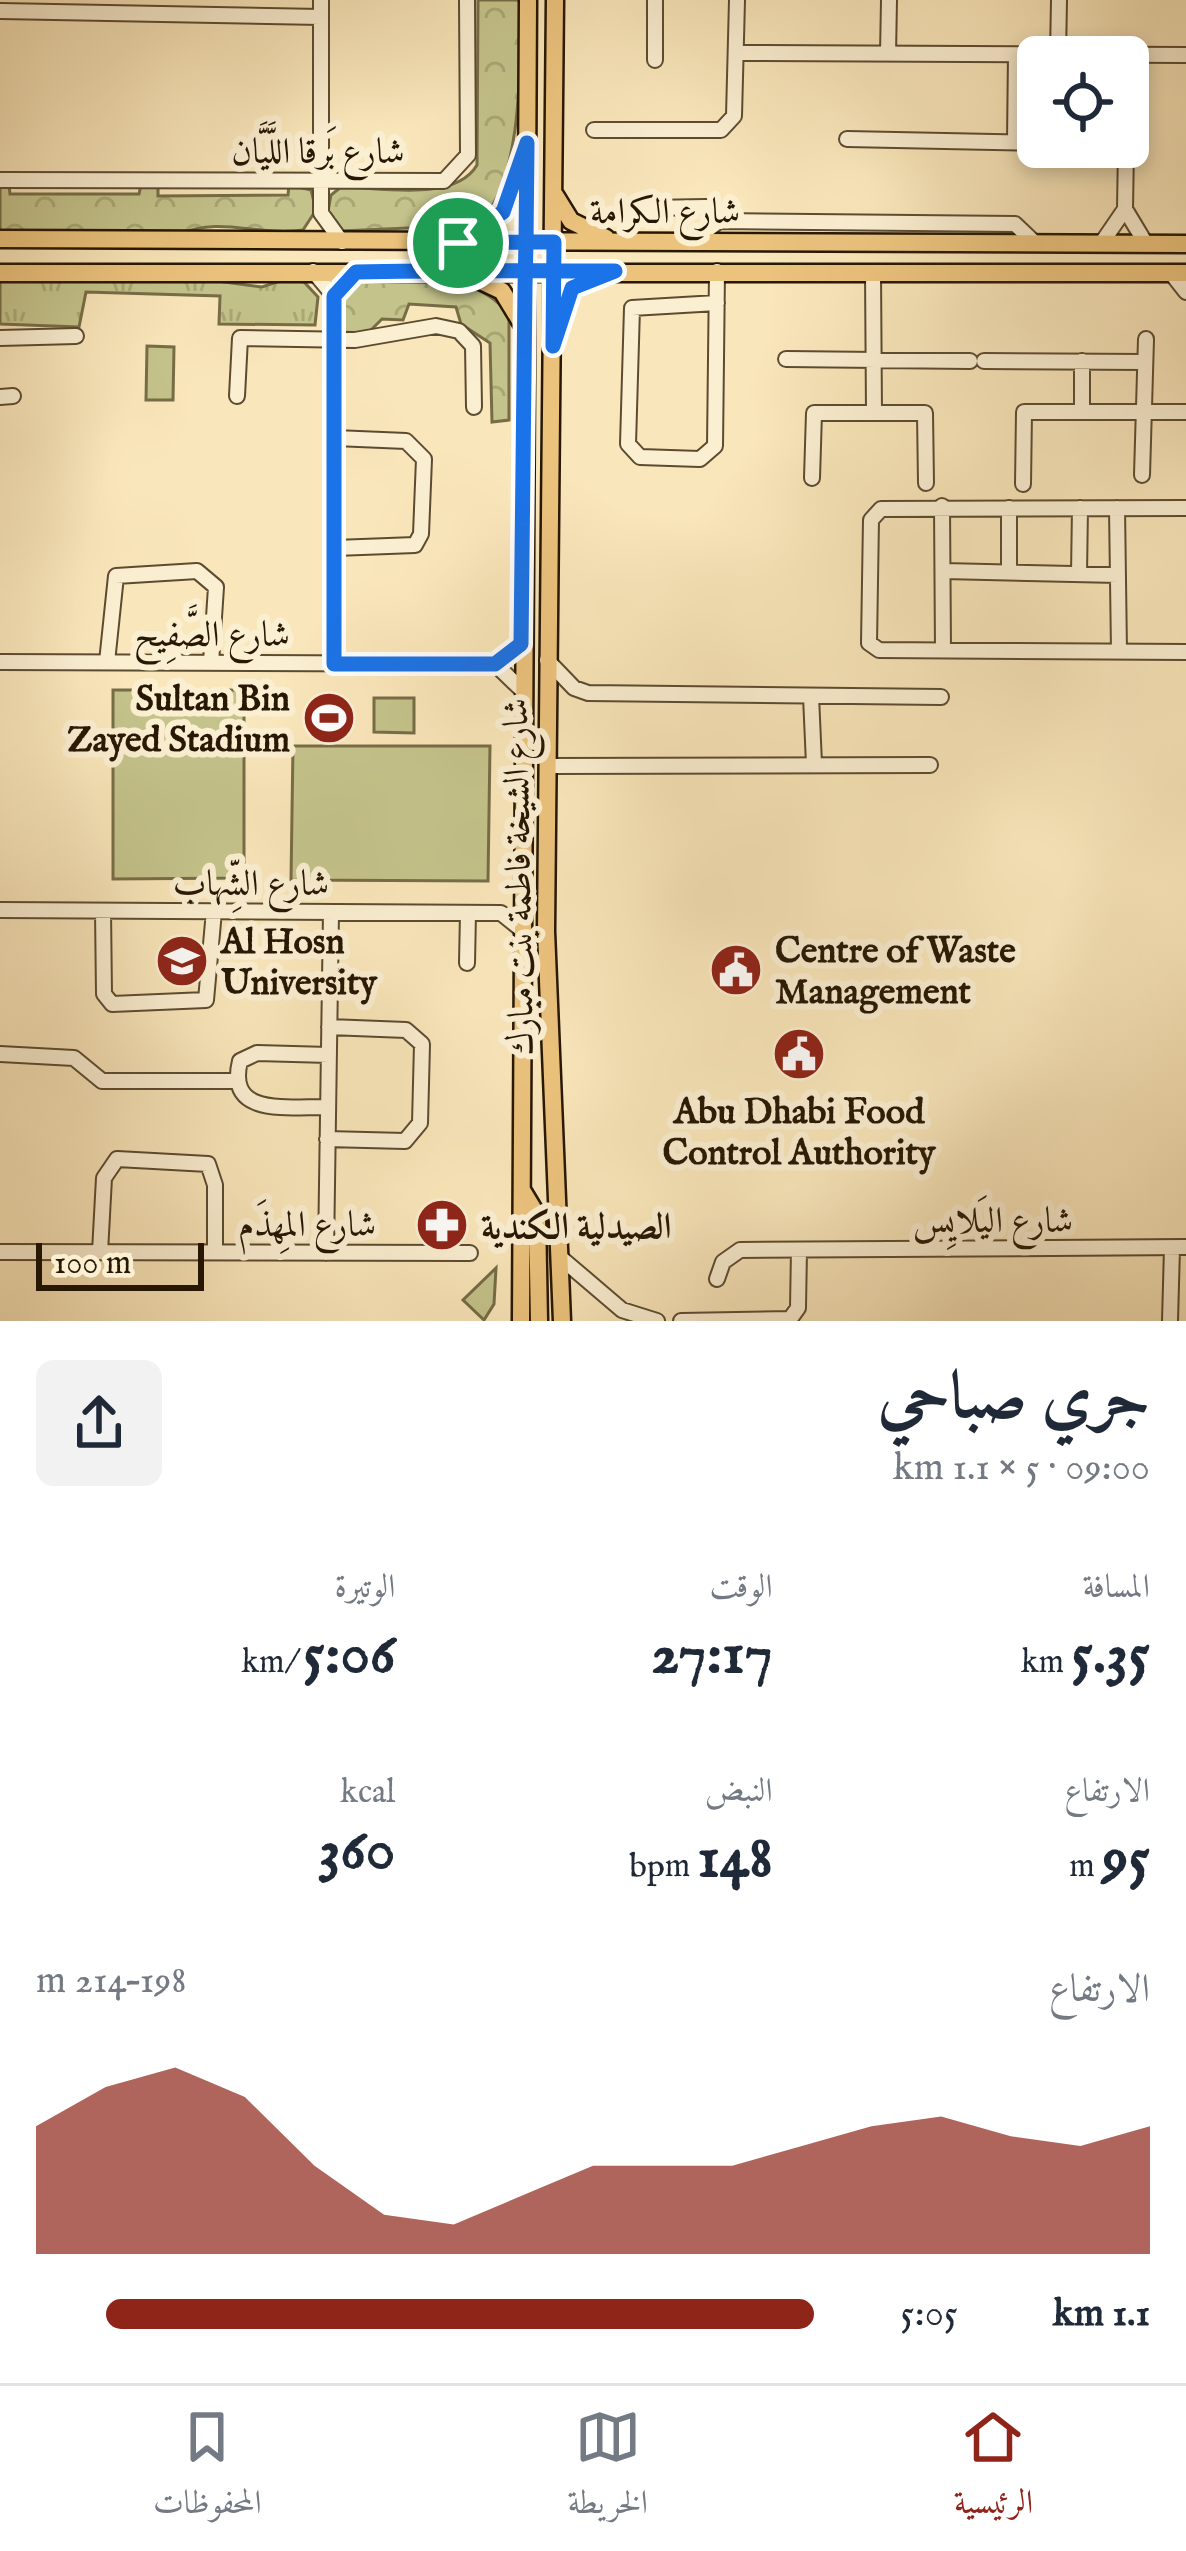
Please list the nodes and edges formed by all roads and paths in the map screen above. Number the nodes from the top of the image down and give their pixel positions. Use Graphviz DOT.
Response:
graph roads {
  1 [pos="321,0"];
  2 [pos="467,0"];
  3 [pos="528,0"];
  4 [pos="555,0"];
  5 [pos="655,0"];
  6 [pos="737,0"];
  7 [pos="889,0"];
  8 [pos="1059,0"];
  9 [pos="0,11"];
  10 [pos="321,17"];
  11 [pos="1058,36"];
  12 [pos="736,53"];
  13 [pos="888,54"];
  14 [pos="1016,55"];
  15 [pos="1149,56"];
  16 [pos="1186,56"];
  17 [pos="655,60"];
  18 [pos="594,130"];
  19 [pos="847,139"];
  20 [pos="1015,142"];
  21 [pos="527,143"];
  22 [pos="1126,168"];
  23 [pos="0,179"];
  24 [pos="321,180"];
  25 [pos="554,191"];
  26 [pos="650,208"];
  27 [pos="1125,209"];
  28 [pos="321,213"];
  29 [pos="718,221"];
  30 [pos="0,239"];
  31 [pos="298,242"];
  32 [pos="342,242"];
  33 [pos="526,242"];
  34 [pos="554,242"];
  35 [pos="458,243"];
  36 [pos="690,243"];
  37 [pos="629,244"];
  38 [pos="1036,244"];
  39 [pos="1101,244"];
  40 [pos="1146,244"];
  41 [pos="1186,244"];
  42 [pos="456,270"];
  43 [pos="313,271"];
  44 [pos="526,271"];
  45 [pos="552,271"];
  46 [pos="615,271"];
  47 [pos="356,272"];
  48 [pos="717,272"];
  49 [pos="873,272"];
  50 [pos="0,273"];
  51 [pos="1179,273"];
  52 [pos="1186,292"];
  53 [pos="334,296"];
  54 [pos="717,303"];
  55 [pos="525,329"];
  56 [pos="76,336"];
  57 [pos="0,338"];
  58 [pos="1146,339"];
  59 [pos="334,340"];
  60 [pos="553,346"];
  61 [pos="786,359"];
  62 [pos="874,359"];
  63 [pos="1082,361"];
  64 [pos="1145,362"];
  65 [pos="237,396"];
  66 [pos="473,407"];
  67 [pos="1144,411"];
  68 [pos="1082,412"];
  69 [pos="1186,412"];
  70 [pos="874,413"];
  71 [pos="334,438"];
  72 [pos="1142,475"];
  73 [pos="812,478"];
  74 [pos="926,483"];
  75 [pos="1023,484"];
  76 [pos="942,506"];
  77 [pos="1009,508"];
  78 [pos="1080,508"];
  79 [pos="1117,508"];
  80 [pos="1186,508"];
  81 [pos="335,548"];
  82 [pos="944,571"];
  83 [pos="1009,572"];
  84 [pos="1079,574"];
  85 [pos="1118,575"];
  86 [pos="521,644"];
  87 [pos="943,650"];
  88 [pos="1119,651"];
  89 [pos="1186,652"];
  90 [pos="548,660"];
  91 [pos="0,662"];
  92 [pos="107,662"];
  93 [pos="212,663"];
  94 [pos="334,664"];
  95 [pos="495,664"];
  96 [pos="521,689"];
  97 [pos="811,695"];
  98 [pos="941,697"];
  99 [pos="814,764"];
  100 [pos="930,765"];
  101 [pos="547,766"];
  102 [pos="521,896"];
  103 [pos="0,910"];
  104 [pos="103,911"];
  105 [pos="214,911"];
  106 [pos="331,912"];
  107 [pos="468,913"];
  108 [pos="501,913"];
  109 [pos="521,929"];
  110 [pos="467,963"];
  111 [pos="329,1027"];
  112 [pos="0,1054"];
  113 [pos="328,1055"];
  114 [pos="236,1081"];
  115 [pos="328,1107"];
  116 [pos="327,1139"];
  117 [pos="522,1189"];
  118 [pos="1179,1248"];
  119 [pos="799,1250"];
  120 [pos="0,1252"];
  121 [pos="100,1252"];
  122 [pos="215,1252"];
  123 [pos="326,1253"];
  124 [pos="470,1253"];
  125 [pos="562,1258"];
  126 [pos="717,1279"];
  127 [pos="521,1292"];
  128 [pos="562,1312"];
  129 [pos="506,1321"];
  130 [pos="520,1321"];
  131 [pos="539,1321"];
  132 [pos="575,1321"];
  133 [pos="657,1321"];
  134 [pos="681,1321"];
  135 [pos="1171,1321"];
  1 -- 10 [label="street"];
  2 -- 24 [label="street, شارع بَرقا اللَّيَّان"];
  3 -- 21 [label="main road, شارع الشيخة فاطمة بنت مبارك"];
  4 -- 25 [label="main road, شارع الشيخة فاطمة بنت مبارك"];
  5 -- 17 [label="street"];
  6 -- 12 [label="street"];
  7 -- 13 [label="street"];
  8 -- 11 [label="street"];
  9 -- 10 [label="street"];
  10 -- 24 [label="street"];
  12 -- 13 [label="street"];
  12 -- 18 [label="street"];
  13 -- 14 [label="street"];
  14 -- 20 [label="street"];
  15 -- 16 [label="street"];
  19 -- 20 [label="street"];
  21 -- 33 [label="main road, شارع الشيخة فاطمة بنت مبارك"];
  21 -- 35 [label="main road"];
  22 -- 27 [label="street"];
  23 -- 24 [label="street, شارع بَرقا اللَّيَّان"];
  24 -- 28 [label="street"];
  25 -- 34 [label="main road, شارع الشيخة فاطمة بنت مبارك"];
  25 -- 37 [label="main road"];
  26 -- 29 [label="street"];
  27 -- 39 [label="street"];
  27 -- 40 [label="street"];
  28 -- 31 [label="street"];
  28 -- 32 [label="street"];
  29 -- 36 [label="street"];
  29 -- 38 [label="street"];
  30 -- 31 [label="main road, شارع الكرامة"];
  31 -- 32 [label="main road, شارع الكرامة"];
  32 -- 35 [label="main road, شارع الكرامة"];
  33 -- 34 [label="main road, شارع الكرامة"];
  33 -- 35 [label="main road, شارع الكرامة"];
  33 -- 44 [label="main road, شارع الشيخة فاطمة بنت مبارك"];
  34 -- 37 [label="main road, شارع الكرامة"];
  34 -- 45 [label="main road, شارع الشيخة فاطمة بنت مبارك"];
  36 -- 37 [label="main road, شارع الكرامة"];
  36 -- 38 [label="main road, شارع الكرامة"];
  38 -- 39 [label="main road, شارع الكرامة"];
  39 -- 40 [label="main road, شارع الكرامة"];
  40 -- 41 [label="main road, شارع الكرامة"];
  42 -- 44 [label="main road, شارع الكرامة"];
  42 -- 47 [label="main road, شارع الكرامة"];
  42 -- 55 [label="main road"];
  43 -- 47 [label="main road, شارع الكرامة"];
  43 -- 50 [label="main road, شارع الكرامة"];
  43 -- 53 [label="street"];
  44 -- 45 [label="main road, شارع الكرامة"];
  44 -- 55 [label="main road, شارع الشيخة فاطمة بنت مبارك"];
  45 -- 46 [label="main road, شارع الكرامة"];
  45 -- 60 [label="main road, شارع الشيخة فاطمة بنت مبارك"];
  46 -- 48 [label="main road, شارع الكرامة"];
  46 -- 60 [label="main road"];
  47 -- 53 [label="street"];
  48 -- 49 [label="main road, شارع الكرامة"];
  48 -- 54 [label="street"];
  49 -- 51 [label="main road, شارع الكرامة"];
  49 -- 62 [label="street"];
  51 -- 52 [label="street"];
  53 -- 59 [label="street"];
  54 -- 54 [label="street"];
  55 -- 86 [label="main road, شارع الشيخة فاطمة بنت مبارك"];
  56 -- 57 [label="street"];
  58 -- 64 [label="street"];
  59 -- 65 [label="street"];
  59 -- 66 [label="street"];
  59 -- 71 [label="street"];
  60 -- 90 [label="main road, شارع الشيخة فاطمة بنت مبارك"];
  61 -- 62 [label="street"];
  62 -- 63 [label="street"];
  62 -- 70 [label="street"];
  63 -- 64 [label="street"];
  63 -- 68 [label="street"];
  64 -- 67 [label="street"];
  67 -- 68 [label="street"];
  67 -- 69 [label="street"];
  67 -- 72 [label="street"];
  68 -- 75 [label="street"];
  70 -- 73 [label="street"];
  70 -- 74 [label="street"];
  71 -- 81 [label="street"];
  71 -- 81 [label="street"];
  76 -- 77 [label="street"];
  76 -- 82 [label="street"];
  76 -- 87 [label="street"];
  77 -- 78 [label="street"];
  77 -- 83 [label="street"];
  78 -- 79 [label="street"];
  78 -- 84 [label="street"];
  79 -- 80 [label="street"];
  79 -- 85 [label="street"];
  81 -- 94 [label="street"];
  82 -- 83 [label="street"];
  82 -- 87 [label="street"];
  83 -- 84 [label="street"];
  84 -- 85 [label="street"];
  85 -- 88 [label="street"];
  86 -- 95 [label="street"];
  86 -- 96 [label="main road, شارع الشيخة فاطمة بنت مبارك"];
  87 -- 88 [label="street"];
  88 -- 89 [label="street"];
  90 -- 97 [label="street"];
  90 -- 101 [label="main road, شارع الشيخة فاطمة بنت مبارك"];
  91 -- 92 [label="street, شارع الصَّفِيح"];
  92 -- 93 [label="street, شارع الصَّفِيح"];
  92 -- 93 [label="street"];
  93 -- 94 [label="street, شارع الصَّفِيح"];
  94 -- 95 [label="street, شارع الصَّفِيح"];
  95 -- 96 [label="street"];
  96 -- 102 [label="main road, شارع الشيخة فاطمة بنت مبارك"];
  97 -- 98 [label="street"];
  97 -- 99 [label="street"];
  99 -- 100 [label="street"];
  99 -- 101 [label="street"];
  101 -- 125 [label="main road, شارع الشيخة فاطمة بنت مبارك"];
  102 -- 108 [label="street"];
  102 -- 109 [label="main road, شارع الشيخة فاطمة بنت مبارك"];
  103 -- 104 [label="street, شارع الشِّهاب"];
  104 -- 105 [label="street, شارع الشِّهاب"];
  104 -- 105 [label="street"];
  105 -- 106 [label="street, شارع الشِّهاب"];
  106 -- 107 [label="street, شارع الشِّهاب"];
  106 -- 111 [label="street"];
  107 -- 108 [label="street, شارع الشِّهاب"];
  107 -- 110 [label="street"];
  108 -- 109 [label="street"];
  109 -- 117 [label="main road, شارع الشيخة فاطمة بنت مبارك"];
  111 -- 113 [label="street"];
  111 -- 116 [label="street"];
  112 -- 114 [label="street"];
  113 -- 114 [label="street"];
  113 -- 115 [label="street"];
  114 -- 115 [label="street"];
  115 -- 116 [label="street"];
  116 -- 123 [label="street"];
  117 -- 127 [label="main road, شارع الشيخة فاطمة بنت مبارك"];
  117 -- 131 [label="main road"];
  118 -- 119 [label="street, شارع اليَلايِس"];
  118 -- 135 [label="street"];
  119 -- 126 [label="street, شارع اليَلايِس"];
  119 -- 134 [label="street"];
  120 -- 121 [label="street, شارع المِهذَم"];
  121 -- 122 [label="street, شارع المِهذَم"];
  121 -- 122 [label="street"];
  122 -- 123 [label="street, شارع المِهذَم"];
  123 -- 124 [label="street, شارع المِهذَم"];
  125 -- 128 [label="main road, شارع الشيخة فاطمة بنت مبارك"];
  125 -- 133 [label="street"];
  127 -- 129 [label="main road"];
  127 -- 130 [label="main road, شارع الشيخة فاطمة بنت مبارك"];
  128 -- 132 [label="main road"];
}
